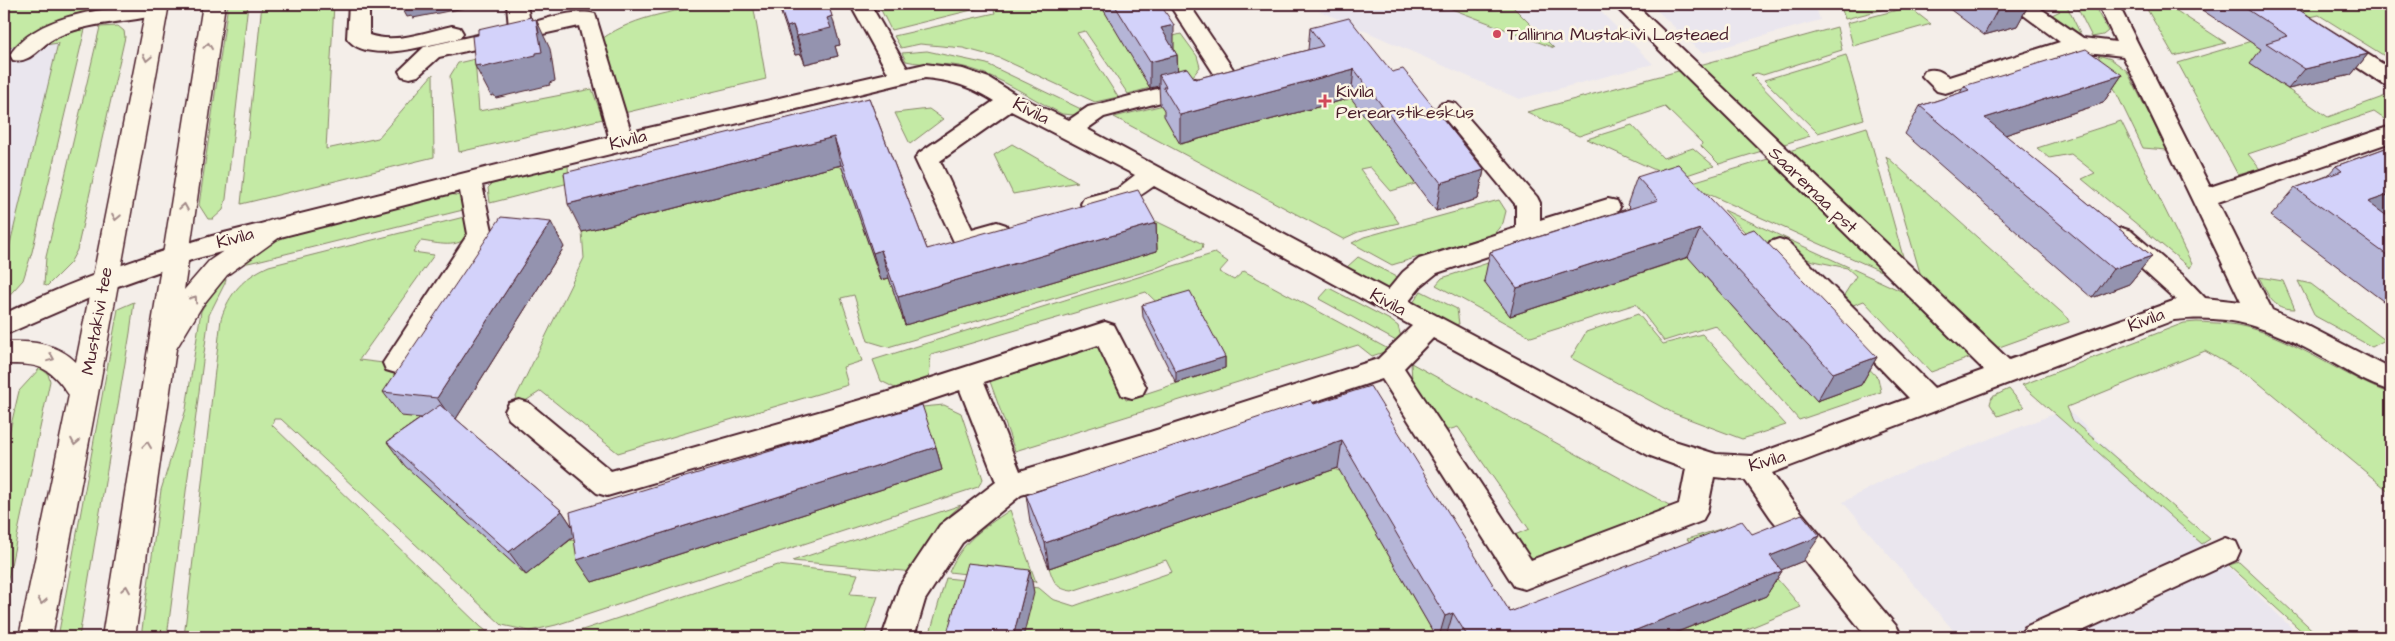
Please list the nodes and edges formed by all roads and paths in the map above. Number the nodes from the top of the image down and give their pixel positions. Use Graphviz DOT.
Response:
graph roads {
  1 [pos="214,4"];
  2 [pos="359,4"];
  3 [pos="517,4"];
  4 [pos="860,4"];
  5 [pos="1179,4"];
  6 [pos="1623,4"];
  7 [pos="2021,4"];
  8 [pos="2108,4"];
  9 [pos="2273,4"];
  10 [pos="157,7"];
  11 [pos="494,23"];
  12 [pos="520,32"];
  13 [pos="2077,44"];
  14 [pos="2130,50"];
  15 [pos="21,55"];
  16 [pos="410,71"];
  17 [pos="900,75"];
  18 [pos="1933,76"];
  19 [pos="2391,79"];
  20 [pos="1010,101"];
  21 [pos="1448,109"];
  22 [pos="1070,130"];
  23 [pos="2391,134"];
  24 [pos="622,142"];
  25 [pos="1152,175"];
  26 [pos="469,179"];
  27 [pos="2204,198"];
  28 [pos="1608,207"];
  29 [pos="1068,211"];
  30 [pos="2102,220"];
  31 [pos="1021,224"];
  32 [pos="275,228"];
  33 [pos="1528,232"];
  34 [pos="1779,248"];
  35 [pos="177,255"];
  36 [pos="104,282"];
  37 [pos="1391,304"];
  38 [pos="2196,306"];
  39 [pos="2261,315"];
  40 [pos="4,325"];
  41 [pos="1430,325"];
  42 [pos="4,353"];
  43 [pos="160,356"];
  44 [pos="396,363"];
  45 [pos="1388,366"];
  46 [pos="2006,374"];
  47 [pos="968,377"];
  48 [pos="2391,380"];
  49 [pos="1132,387"];
  50 [pos="84,394"];
  51 [pos="1930,402"];
  52 [pos="519,411"];
  53 [pos="1702,464"];
  54 [pos="1753,468"];
  55 [pos="1012,486"];
  56 [pos="2225,551"];
  57 [pos="35,637"];
  58 [pos="118,637"];
  59 [pos="898,637"];
  60 [pos="1886,637"];
  61 [pos="2036,637"];
  35 -- 1 [label="main road, one-way"];
  2 -- 11 [label="street"];
  3 -- 12 [label="street"];
  4 -- 17 [label="street"];
  5 -- 22 [label="street"];
  6 -- 46 [label="street, Saaremaa pst"];
  7 -- 13 [label="street"];
  8 -- 14 [label="street"];
  9 -- 19 [label="street"];
  10 -- 15 [label="street"];
  10 -- 36 [label="main road, Mustakivi tee, one-way"];
  12 -- 16 [label="street"];
  12 -- 24 [label="street"];
  13 -- 14 [label="street"];
  13 -- 18 [label="street"];
  14 -- 27 [label="street"];
  17 -- 20 [label="street, Kivila"];
  17 -- 24 [label="street, Kivila"];
  20 -- 22 [label="street, Kivila"];
  20 -- 31 [label="street"];
  21 -- 33 [label="street"];
  22 -- 25 [label="street, Kivila"];
  23 -- 27 [label="street"];
  24 -- 26 [label="street, Kivila"];
  25 -- 29 [label="street"];
  25 -- 37 [label="street, Kivila"];
  26 -- 32 [label="street, Kivila"];
  26 -- 44 [label="street"];
  27 -- 39 [label="street"];
  28 -- 33 [label="street"];
  30 -- 38 [label="street"];
  32 -- 35 [label="street, Kivila"];
  43 -- 32 [label="main road, one-way"];
  33 -- 37 [label="street"];
  34 -- 51 [label="street"];
  35 -- 36 [label="street, Kivila"];
  35 -- 43 [label="main road"];
  36 -- 40 [label="street, Kivila"];
  36 -- 50 [label="main road, Mustakivi tee"];
  37 -- 41 [label="street, Kivila"];
  38 -- 39 [label="street, Kivila"];
  38 -- 46 [label="street, Kivila"];
  39 -- 48 [label="street, Kivila"];
  41 -- 45 [label="street"];
  41 -- 53 [label="street, Kivila"];
  42 -- 50 [label="main road, one-way"];
  58 -- 43 [label="main road, one-way"];
  45 -- 53 [label="street"];
  45 -- 55 [label="street"];
  46 -- 51 [label="street, Kivila"];
  47 -- 49 [label="street"];
  47 -- 52 [label="street"];
  47 -- 55 [label="street"];
  50 -- 57 [label="main road, Mustakivi tee, one-way"];
  51 -- 54 [label="street, Kivila"];
  53 -- 54 [label="street, Kivila"];
  54 -- 60 [label="street"];
  55 -- 59 [label="street"];
  56 -- 61 [label="street"];
}
